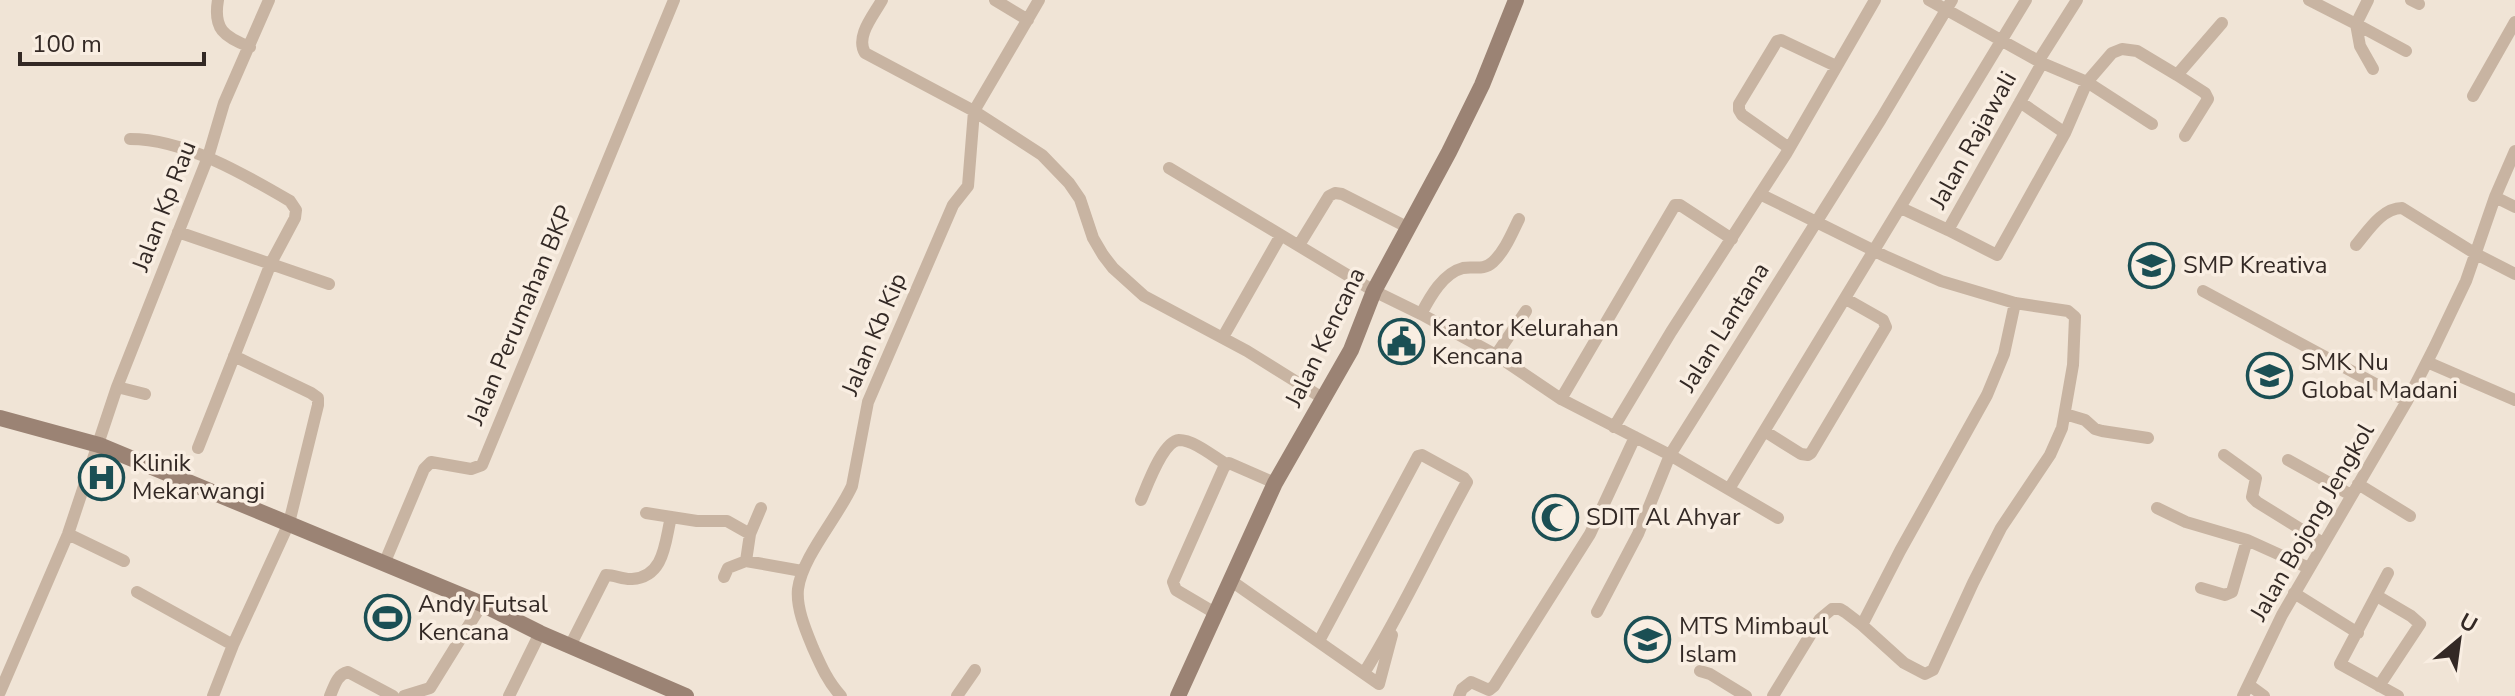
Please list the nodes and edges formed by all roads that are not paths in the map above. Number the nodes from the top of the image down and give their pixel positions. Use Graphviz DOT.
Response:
graph roads {
  1 [pos="218,0"];
  2 [pos="269,0"];
  3 [pos="674,0"];
  4 [pos="882,0"];
  5 [pos="995,0"];
  6 [pos="1039,0"];
  7 [pos="1516,0"];
  8 [pos="1875,0"];
  9 [pos="1929,0"];
  10 [pos="2026,0"];
  11 [pos="2077,0"];
  12 [pos="2309,0"];
  13 [pos="2368,0"];
  14 [pos="1949,5"];
  15 [pos="1028,20"];
  16 [pos="2515,22"];
  17 [pos="2222,23"];
  18 [pos="2356,24"];
  19 [pos="2003,40"];
  20 [pos="250,47"];
  21 [pos="2406,51"];
  22 [pos="2040,62"];
  23 [pos="1836,66"];
  24 [pos="2373,69"];
  25 [pos="2177,75"];
  26 [pos="2087,82"];
  27 [pos="2473,96"];
  28 [pos="2020,102"];
  29 [pos="974,111"];
  30 [pos="2152,124"];
  31 [pos="2065,133"];
  32 [pos="2185,136"];
  33 [pos="130,139"];
  34 [pos="1789,148"];
  35 [pos="2515,151"];
  36 [pos="208,157"];
  37 [pos="1169,168"];
  38 [pos="1760,194"];
  39 [pos="2495,197"];
  40 [pos="2515,207"];
  41 [pos="1901,208"];
  42 [pos="1519,219"];
  43 [pos="1815,222"];
  44 [pos="1407,227"];
  45 [pos="1948,230"];
  46 [pos="178,232"];
  47 [pos="1281,235"];
  48 [pos="1732,239"];
  49 [pos="1299,245"];
  50 [pos="2356,245"];
  51 [pos="1876,251"];
  52 [pos="2476,254"];
  53 [pos="271,263"];
  54 [pos="2515,274"];
  55 [pos="329,284"];
  56 [pos="1374,291"];
  57 [pos="2203,291"];
  58 [pos="1846,299"];
  59 [pos="2015,303"];
  60 [pos="1526,311"];
  61 [pos="1421,314"];
  62 [pos="1223,337"];
  63 [pos="1496,355"];
  64 [pos="234,356"];
  65 [pos="2427,362"];
  66 [pos="117,387"];
  67 [pos="145,394"];
  68 [pos="1324,399"];
  69 [pos="1561,399"];
  70 [pos="2515,400"];
  71 [pos="2407,401"];
  72 [pos="2065,414"];
  73 [pos="0,418"];
  74 [pos="1614,427"];
  75 [pos="1766,432"];
  76 [pos="1635,437"];
  77 [pos="2148,438"];
  78 [pos="99,445"];
  79 [pos="198,448"];
  80 [pos="1670,455"];
  81 [pos="2224,455"];
  82 [pos="2288,460"];
  83 [pos="1226,464"];
  84 [pos="1275,483"];
  85 [pos="1729,489"];
  86 [pos="2354,490"];
  87 [pos="1141,500"];
  88 [pos="761,508"];
  89 [pos="2157,508"];
  90 [pos="646,513"];
  91 [pos="2410,516"];
  92 [pos="671,517"];
  93 [pos="1778,518"];
  94 [pos="289,523"];
  95 [pos="68,534"];
  96 [pos="750,534"];
  97 [pos="2247,540"];
  98 [pos="2323,543"];
  99 [pos="124,561"];
  100 [pos="746,561"];
  101 [pos="384,564"];
  102 [pos="2309,568"];
  103 [pos="802,571"];
  104 [pos="2388,573"];
  105 [pos="724,577"];
  106 [pos="1230,580"];
  107 [pos="2201,588"];
  108 [pos="137,592"];
  109 [pos="2294,593"];
  110 [pos="2377,596"];
  111 [pos="482,604"];
  112 [pos="1597,612"];
  113 [pos="1215,613"];
  114 [pos="1862,625"];
  115 [pos="540,633"];
  116 [pos="2358,633"];
  117 [pos="1319,641"];
  118 [pos="233,645"];
  119 [pos="570,646"];
  120 [pos="975,670"];
  121 [pos="1700,671"];
  122 [pos="2379,686"];
  123 [pos="2246,691"];
  124 [pos="0,692"];
  125 [pos="213,696"];
  126 [pos="330,696"];
  127 [pos="393,696"];
  128 [pos="404,696"];
  129 [pos="509,696"];
  130 [pos="686,696"];
  131 [pos="841,696"];
  132 [pos="957,696"];
  133 [pos="1178,696"];
  134 [pos="1459,696"];
  135 [pos="1746,696"];
  136 [pos="1773,696"];
  137 [pos="2264,696"];
  138 [pos="2398,696"];
  1 -- 20 [label="street"];
  2 -- 20 [label="street, Jalan Kp Rau"];
  3 -- 101 [label="street, Jalan Perumahan BKP"];
  4 -- 29 [label="street"];
  5 -- 15 [label="street"];
  6 -- 15 [label="street"];
  7 -- 44 [label="street, Jalan Kencana"];
  8 -- 23 [label="street, Jalan Lantana"];
  9 -- 14 [label="street"];
  10 -- 19 [label="street"];
  11 -- 22 [label="street, Jalan Rajawali"];
  12 -- 18 [label="street"];
  13 -- 18 [label="street"];
  14 -- 19 [label="street"];
  14 -- 43 [label="street, Jalan Lantana"];
  15 -- 29 [label="street"];
  16 -- 27 [label="street"];
  17 -- 25 [label="street"];
  18 -- 21 [label="street"];
  18 -- 24 [label="street"];
  19 -- 22 [label="street"];
  19 -- 41 [label="street"];
  20 -- 36 [label="street, Jalan Kp Rau"];
  22 -- 26 [label="street"];
  22 -- 28 [label="street, Jalan Rajawali"];
  23 -- 34 [label="street, Jalan Lantana"];
  23 -- 34 [label="street"];
  25 -- 26 [label="street, Jalan Rajawali"];
  25 -- 32 [label="street"];
  26 -- 30 [label="street"];
  26 -- 31 [label="street, Jalan Rajawali"];
  28 -- 31 [label="street"];
  28 -- 45 [label="street, Jalan Rajawali"];
  29 -- 62 [label="street"];
  29 -- 103 [label="street, Jalan Kb Kip"];
  31 -- 45 [label="street, Jalan Rajawali"];
  33 -- 36 [label="street"];
  34 -- 38 [label="street, Jalan Lantana"];
  35 -- 39 [label="street, Jalan Bojong Jengkol"];
  36 -- 46 [label="street, Jalan Kp Rau"];
  36 -- 53 [label="street"];
  37 -- 47 [label="street"];
  38 -- 43 [label="street"];
  38 -- 48 [label="street, Jalan Lantana"];
  39 -- 40 [label="street"];
  39 -- 52 [label="street, Jalan Bojong Jengkol"];
  41 -- 45 [label="street"];
  41 -- 51 [label="street"];
  42 -- 61 [label="street"];
  43 -- 51 [label="street"];
  43 -- 80 [label="street, Jalan Lantana"];
  44 -- 49 [label="street"];
  44 -- 56 [label="street, Jalan Kencana"];
  46 -- 53 [label="street"];
  46 -- 66 [label="street, Jalan Kp Rau"];
  47 -- 49 [label="street"];
  47 -- 62 [label="street"];
  48 -- 69 [label="street, Jalan Lantana"];
  48 -- 74 [label="street, Jalan Lantana"];
  49 -- 56 [label="street"];
  50 -- 52 [label="street"];
  51 -- 58 [label="street"];
  51 -- 59 [label="street"];
  52 -- 54 [label="street"];
  52 -- 65 [label="street, Jalan Bojong Jengkol"];
  53 -- 55 [label="street"];
  53 -- 64 [label="street"];
  56 -- 61 [label="street"];
  56 -- 68 [label="street, Jalan Kencana"];
  57 -- 71 [label="street"];
  58 -- 75 [label="street"];
  58 -- 75 [label="street"];
  59 -- 72 [label="street"];
  59 -- 114 [label="street"];
  60 -- 63 [label="street"];
  61 -- 63 [label="street"];
  62 -- 68 [label="street"];
  63 -- 69 [label="street"];
  64 -- 79 [label="street"];
  64 -- 94 [label="street"];
  65 -- 70 [label="street"];
  65 -- 71 [label="street, Jalan Bojong Jengkol"];
  66 -- 67 [label="street"];
  66 -- 78 [label="street, Jalan Kp Rau"];
  68 -- 84 [label="street, Jalan Kencana"];
  69 -- 74 [label="street"];
  71 -- 86 [label="street, Jalan Bojong Jengkol"];
  72 -- 77 [label="street"];
  72 -- 114 [label="street"];
  73 -- 78 [label="street"];
  74 -- 76 [label="street"];
  75 -- 85 [label="street"];
  76 -- 80 [label="street"];
  76 -- 134 [label="street"];
  78 -- 94 [label="street"];
  78 -- 95 [label="street, Jalan Kp Rau"];
  80 -- 85 [label="street"];
  80 -- 112 [label="street, Jalan Lantana"];
  81 -- 98 [label="street"];
  82 -- 86 [label="street"];
  83 -- 84 [label="street"];
  83 -- 87 [label="street"];
  83 -- 113 [label="street"];
  84 -- 106 [label="street, Jalan Kencana"];
  85 -- 93 [label="street"];
  86 -- 91 [label="street"];
  86 -- 98 [label="street, Jalan Bojong Jengkol"];
  88 -- 96 [label="street"];
  89 -- 97 [label="street"];
  90 -- 92 [label="street"];
  92 -- 96 [label="street"];
  92 -- 119 [label="street"];
  94 -- 101 [label="street"];
  94 -- 118 [label="street"];
  95 -- 99 [label="street"];
  95 -- 124 [label="street, Jalan Kp Rau"];
  96 -- 100 [label="street"];
  97 -- 102 [label="street"];
  97 -- 107 [label="street"];
  98 -- 102 [label="street, Jalan Bojong Jengkol"];
  100 -- 103 [label="street"];
  100 -- 105 [label="street"];
  101 -- 111 [label="street"];
  102 -- 109 [label="street, Jalan Bojong Jengkol"];
  103 -- 131 [label="street"];
  104 -- 110 [label="street"];
  106 -- 113 [label="street, Jalan Kencana"];
  106 -- 117 [label="street"];
  108 -- 118 [label="street"];
  109 -- 116 [label="street"];
  109 -- 123 [label="street, Jalan Bojong Jengkol"];
  110 -- 116 [label="street"];
  110 -- 122 [label="street"];
  111 -- 115 [label="street"];
  111 -- 128 [label="street"];
  113 -- 133 [label="street, Jalan Kencana"];
  114 -- 136 [label="street"];
  115 -- 119 [label="street"];
  115 -- 129 [label="street"];
  116 -- 122 [label="street"];
  117 -- 117 [label="street"];
  118 -- 125 [label="street"];
  119 -- 130 [label="street"];
  120 -- 132 [label="street"];
  121 -- 135 [label="street"];
  122 -- 138 [label="street"];
  123 -- 137 [label="street"];
  126 -- 127 [label="street"];
}
